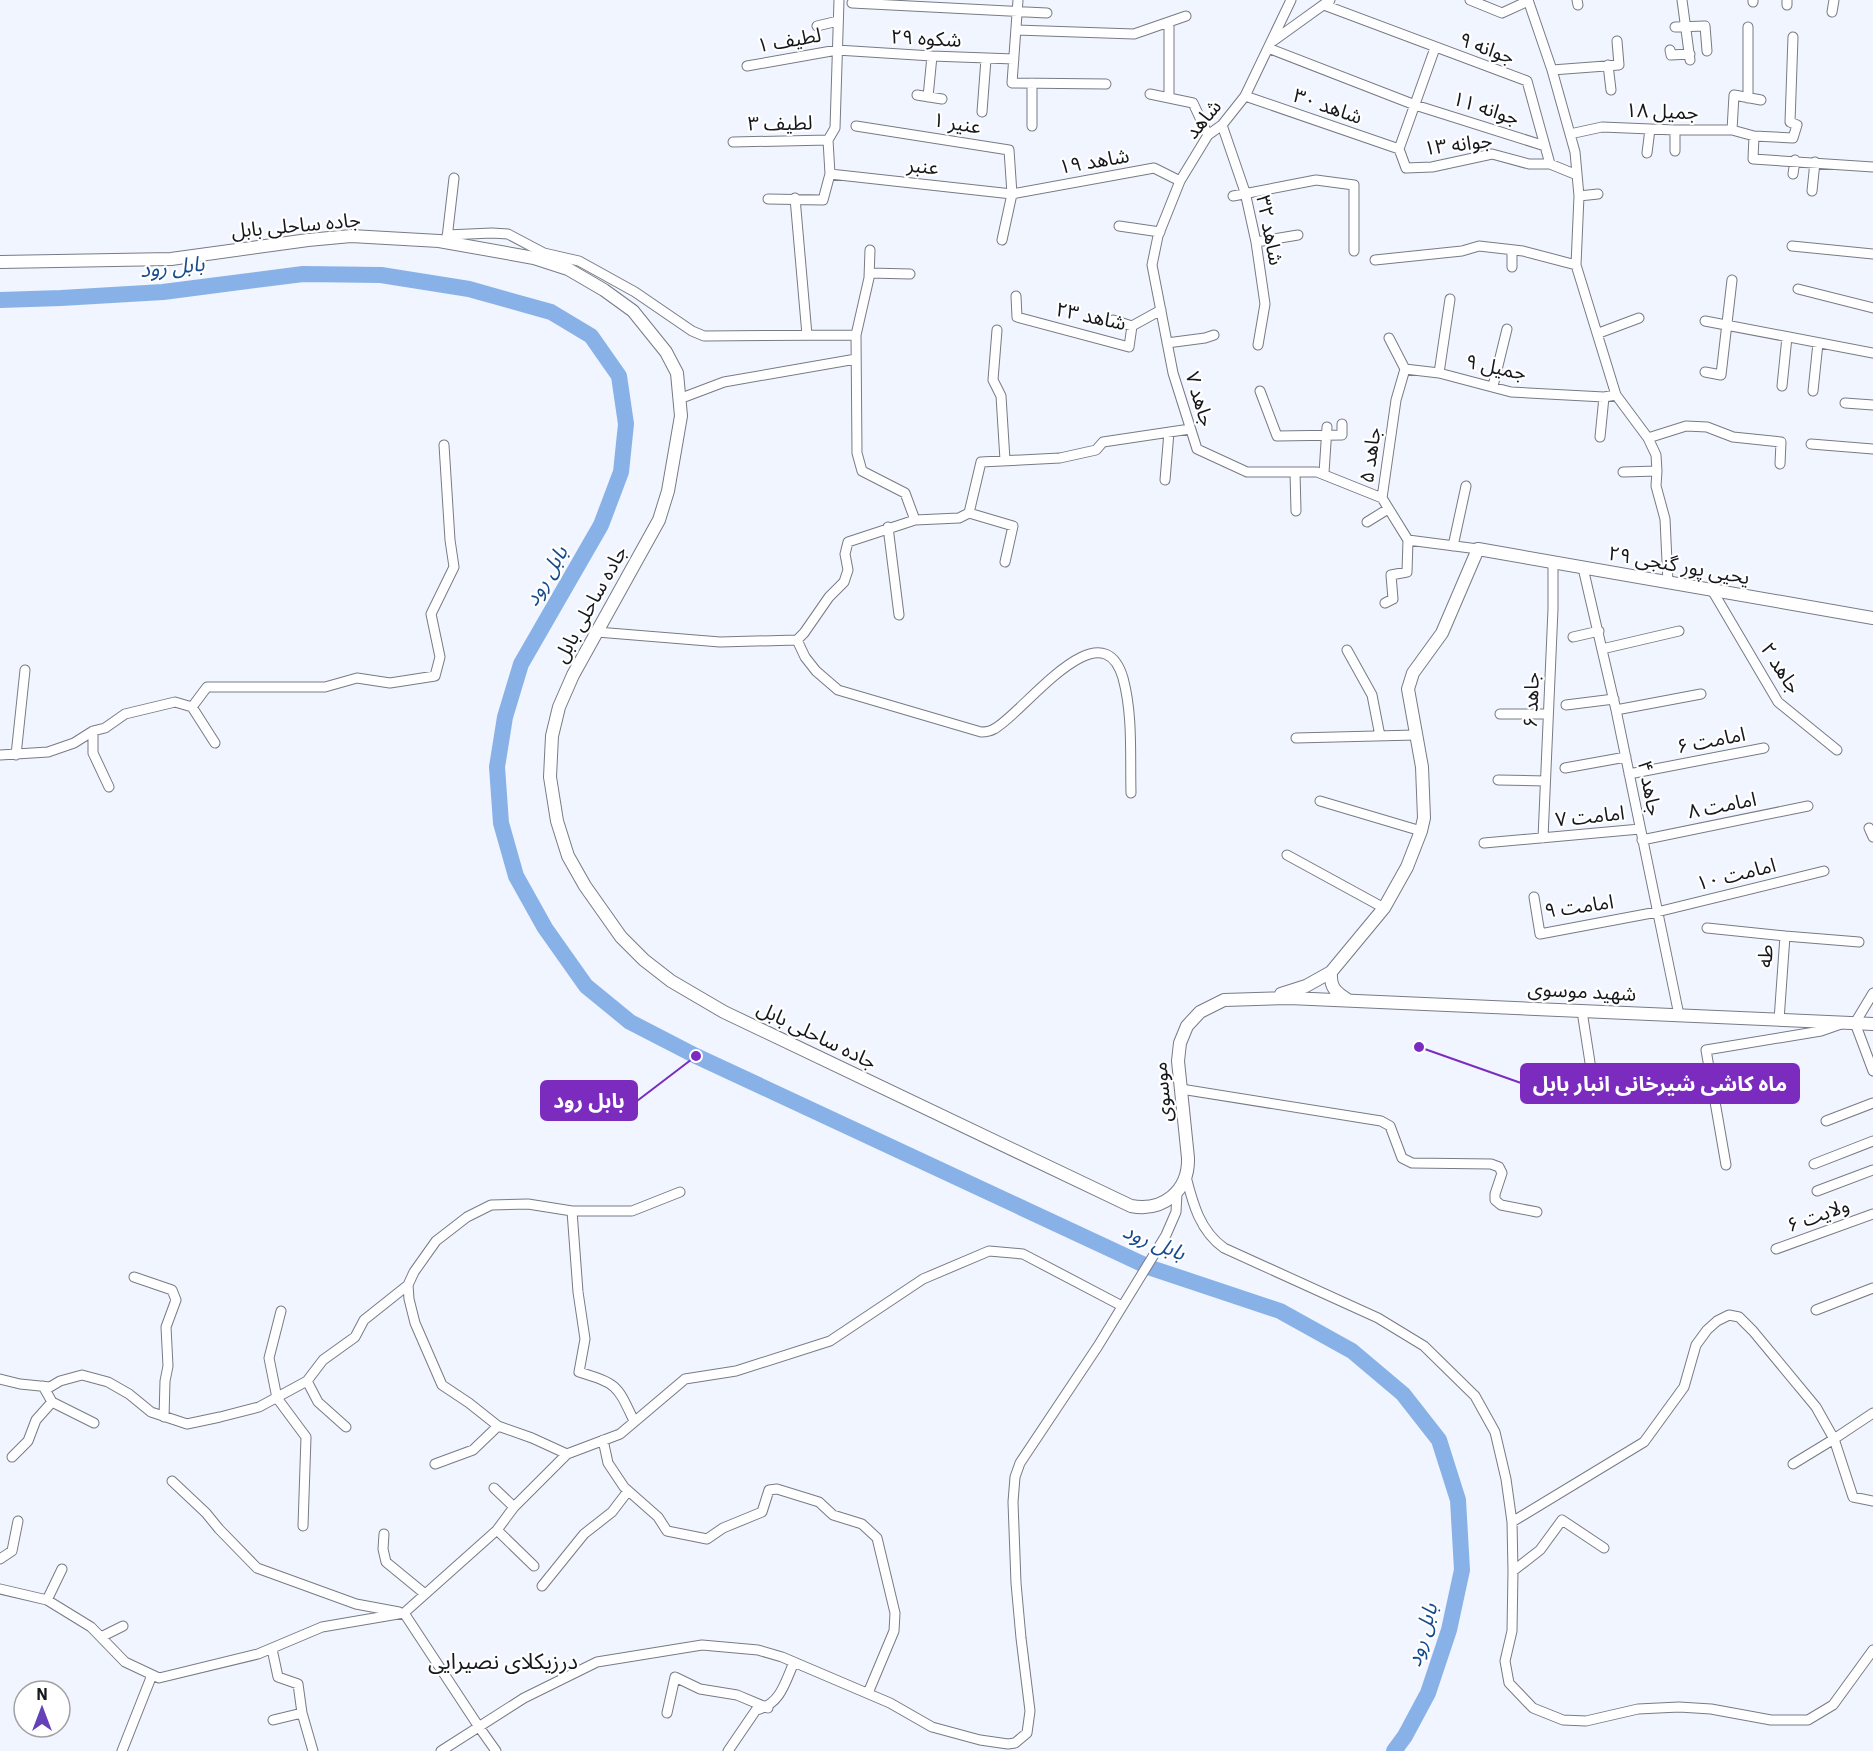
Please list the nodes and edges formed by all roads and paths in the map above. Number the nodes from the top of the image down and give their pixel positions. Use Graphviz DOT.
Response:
graph roads {
  1 [pos="839,0"];
  2 [pos="1291,0"];
  3 [pos="1470,0"];
  4 [pos="1682,0"];
  5 [pos="1834,0"];
  6 [pos="1528,1"];
  7 [pos="852,3"];
  8 [pos="1327,3"];
  9 [pos="1017,5"];
  10 [pos="1832,12"];
  11 [pos="1047,13"];
  12 [pos="1186,16"];
  13 [pos="838,21"];
  14 [pos="1169,23"];
  15 [pos="817,26"];
  16 [pos="1686,26"];
  17 [pos="1675,27"];
  18 [pos="1748,27"];
  19 [pos="1016,30"];
  20 [pos="1793,37"];
  21 [pos="1617,41"];
  22 [pos="1269,45"];
  23 [pos="1435,48"];
  24 [pos="837,50"];
  25 [pos="1670,50"];
  26 [pos="1707,51"];
  27 [pos="933,56"];
  28 [pos="986,59"];
  29 [pos="1014,59"];
  30 [pos="1608,65"];
  31 [pos="747,66"];
  32 [pos="1552,70"];
  33 [pos="1032,83"];
  34 [pos="1106,84"];
  35 [pos="1611,90"];
  36 [pos="1150,94"];
  37 [pos="917,95"];
  38 [pos="1245,96"];
  39 [pos="928,97"];
  40 [pos="1169,97"];
  41 [pos="1748,98"];
  42 [pos="942,99"];
  43 [pos="1761,100"];
  44 [pos="1415,105"];
  45 [pos="981,112"];
  46 [pos="1222,125"];
  47 [pos="856,126"];
  48 [pos="1032,126"];
  49 [pos="1650,129"];
  50 [pos="1676,130"];
  51 [pos="1732,130"];
  52 [pos="1570,134"];
  53 [pos="1208,135"];
  54 [pos="1754,136"];
  55 [pos="828,140"];
  56 [pos="733,142"];
  57 [pos="1545,146"];
  58 [pos="1399,149"];
  59 [pos="1675,151"];
  60 [pos="1647,153"];
  61 [pos="1795,160"];
  62 [pos="1815,162"];
  63 [pos="1550,164"];
  64 [pos="1873,167"];
  65 [pos="830,174"];
  66 [pos="1793,174"];
  67 [pos="1577,175"];
  68 [pos="454,178"];
  69 [pos="1180,181"];
  70 [pos="1812,191"];
  71 [pos="1245,192"];
  72 [pos="1012,194"];
  73 [pos="1598,194"];
  74 [pos="1233,196"];
  75 [pos="1579,196"];
  76 [pos="795,198"];
  77 [pos="768,199"];
  78 [pos="1119,226"];
  79 [pos="1160,232"];
  80 [pos="1298,235"];
  81 [pos="447,238"];
  82 [pos="1002,240"];
  83 [pos="1256,242"];
  84 [pos="1792,246"];
  85 [pos="870,250"];
  86 [pos="1512,250"];
  87 [pos="1354,251"];
  88 [pos="1873,254"];
  89 [pos="1375,260"];
  90 [pos="0,262"];
  91 [pos="1152,265"];
  92 [pos="1576,265"];
  93 [pos="1512,267"];
  94 [pos="870,273"];
  95 [pos="910,274"];
  96 [pos="1732,280"];
  97 [pos="1798,290"];
  98 [pos="1016,296"];
  99 [pos="1450,299"];
  100 [pos="1873,308"];
  101 [pos="1161,310"];
  102 [pos="1639,318"];
  103 [pos="1113,320"];
  104 [pos="1705,321"];
  105 [pos="1132,326"];
  106 [pos="1726,326"];
  107 [pos="1507,329"];
  108 [pos="997,330"];
  109 [pos="1599,333"];
  110 [pos="807,335"];
  111 [pos="856,335"];
  112 [pos="1214,335"];
  113 [pos="1787,337"];
  114 [pos="1389,338"];
  115 [pos="1167,343"];
  116 [pos="1818,343"];
  117 [pos="1258,345"];
  118 [pos="1873,353"];
  119 [pos="856,359"];
  120 [pos="1405,369"];
  121 [pos="1705,372"];
  122 [pos="1439,373"];
  123 [pos="1493,386"];
  124 [pos="1782,386"];
  125 [pos="1813,391"];
  126 [pos="1260,392"];
  127 [pos="1616,395"];
  128 [pos="1604,397"];
  129 [pos="680,399"];
  130 [pos="1845,403"];
  131 [pos="1873,405"];
  132 [pos="1342,424"];
  133 [pos="1190,429"];
  134 [pos="1327,430"];
  135 [pos="1169,432"];
  136 [pos="1600,437"];
  137 [pos="1648,438"];
  138 [pos="1811,444"];
  139 [pos="444,445"];
  140 [pos="1873,449"];
  141 [pos="1005,460"];
  142 [pos="1780,464"];
  143 [pos="1658,471"];
  144 [pos="1295,472"];
  145 [pos="1623,472"];
  146 [pos="1324,473"];
  147 [pos="1165,480"];
  148 [pos="1466,486"];
  149 [pos="1382,498"];
  150 [pos="1388,509"];
  151 [pos="1296,511"];
  152 [pos="969,513"];
  153 [pos="915,520"];
  154 [pos="1367,522"];
  155 [pos="888,527"];
  156 [pos="1408,540"];
  157 [pos="1453,546"];
  158 [pos="1478,549"];
  159 [pos="1005,562"];
  160 [pos="1552,562"];
  161 [pos="1582,568"];
  162 [pos="1668,583"];
  163 [pos="1712,590"];
  164 [pos="1385,603"];
  165 [pos="899,615"];
  166 [pos="1873,618"];
  167 [pos="1599,631"];
  168 [pos="597,632"];
  169 [pos="1679,632"];
  170 [pos="1573,637"];
  171 [pos="797,640"];
  172 [pos="1602,649"];
  173 [pos="1347,650"];
  174 [pos="25,670"];
  175 [pos="1701,694"];
  176 [pos="1614,699"];
  177 [pos="1566,705"];
  178 [pos="192,707"];
  179 [pos="1616,710"];
  180 [pos="1500,714"];
  181 [pos="1548,714"];
  182 [pos="93,731"];
  183 [pos="1415,735"];
  184 [pos="1380,736"];
  185 [pos="1296,738"];
  186 [pos="215,743"];
  187 [pos="1764,748"];
  188 [pos="1837,750"];
  189 [pos="0,755"];
  190 [pos="16,755"];
  191 [pos="1626,757"];
  192 [pos="1565,768"];
  193 [pos="1629,774"];
  194 [pos="1498,780"];
  195 [pos="1545,781"];
  196 [pos="109,787"];
  197 [pos="1131,793"];
  198 [pos="1320,801"];
  199 [pos="1808,806"];
  200 [pos="1640,829"];
  201 [pos="1421,831"];
  202 [pos="1543,838"];
  203 [pos="1642,840"];
  204 [pos="1484,843"];
  205 [pos="1287,855"];
  206 [pos="1824,871"];
  207 [pos="1534,897"];
  208 [pos="1384,908"];
  209 [pos="1657,912"];
  210 [pos="1707,928"];
  211 [pos="1785,936"];
  212 [pos="1859,942"];
  213 [pos="1331,972"];
  214 [pos="1873,993"];
  215 [pos="1261,998"];
  216 [pos="1289,998"];
  217 [pos="1349,1000"];
  218 [pos="1582,1011"];
  219 [pos="1679,1015"];
  220 [pos="1779,1020"];
  221 [pos="1851,1023"];
  222 [pos="1873,1024"];
  223 [pos="1592,1070"];
  224 [pos="1873,1070"];
  225 [pos="1181,1089"];
  226 [pos="1873,1103"];
  227 [pos="1826,1121"];
  228 [pos="1873,1141"];
  229 [pos="1814,1164"];
  230 [pos="1726,1165"];
  231 [pos="1873,1170"];
  232 [pos="1186,1177"];
  233 [pos="1817,1191"];
  234 [pos="680,1192"];
  235 [pos="1177,1193"];
  236 [pos="572,1211"];
  237 [pos="1537,1212"];
  238 [pos="1873,1214"];
  239 [pos="1776,1250"];
  240 [pos="134,1277"];
  241 [pos="408,1285"];
  242 [pos="1873,1287"];
  243 [pos="1122,1306"];
  244 [pos="1816,1310"];
  245 [pos="281,1311"];
  246 [pos="0,1379"];
  247 [pos="307,1381"];
  248 [pos="43,1386"];
  249 [pos="277,1398"];
  250 [pos="52,1402"];
  251 [pos="1873,1413"];
  252 [pos="164,1417"];
  253 [pos="634,1421"];
  254 [pos="94,1423"];
  255 [pos="498,1426"];
  256 [pos="346,1427"];
  257 [pos="1834,1439"];
  258 [pos="603,1440"];
  259 [pos="567,1454"];
  260 [pos="12,1457"];
  261 [pos="435,1464"];
  262 [pos="1793,1464"];
  263 [pos="172,1481"];
  264 [pos="494,1488"];
  265 [pos="628,1491"];
  266 [pos="1873,1501"];
  267 [pos="514,1507"];
  268 [pos="18,1521"];
  269 [pos="1512,1522"];
  270 [pos="303,1526"];
  271 [pos="497,1530"];
  272 [pos="384,1534"];
  273 [pos="1604,1548"];
  274 [pos="0,1559"];
  275 [pos="534,1566"];
  276 [pos="62,1569"];
  277 [pos="1513,1571"];
  278 [pos="542,1586"];
  279 [pos="0,1589"];
  280 [pos="425,1594"];
  281 [pos="47,1600"];
  282 [pos="404,1613"];
  283 [pos="123,1626"];
  284 [pos="101,1637"];
  285 [pos="272,1648"];
  286 [pos="1873,1650"];
  287 [pos="795,1662"];
  288 [pos="152,1675"];
  289 [pos="868,1693"];
  290 [pos="768,1708"];
  291 [pos="302,1713"];
  292 [pos="667,1713"];
  293 [pos="273,1720"];
  294 [pos="478,1727"];
  295 [pos="1006,1747"];
  296 [pos="731,1750"];
  297 [pos="122,1751"];
  298 [pos="313,1751"];
  299 [pos="441,1751"];
  300 [pos="496,1751"];
  1 -- 13 [label="street"];
  2 -- 22 [label="street, شاهد"];
  3 -- 6 [label="street"];
  4 -- 16 [label="street"];
  5 -- 10 [label="street"];
  6 -- 32 [label="street"];
  7 -- 9 [label="street"];
  8 -- 22 [label="street"];
  8 -- 23 [label="street, جوانه ۹"];
  9 -- 11 [label="street"];
  9 -- 19 [label="street"];
  12 -- 14 [label="street"];
  13 -- 15 [label="street"];
  13 -- 24 [label="street"];
  14 -- 19 [label="street"];
  14 -- 40 [label="street"];
  16 -- 17 [label="street"];
  16 -- 25 [label="street"];
  16 -- 26 [label="street"];
  18 -- 41 [label="street"];
  19 -- 29 [label="street"];
  20 -- 54 [label="street, جمیل ۱۸"];
  21 -- 30 [label="street"];
  22 -- 38 [label="street, شاهد"];
  22 -- 44 [label="street, جوانه ۱۱"];
  23 -- 44 [label="street"];
  23 -- 57 [label="street, جوانه ۹"];
  24 -- 27 [label="street, شکوه ۲۹"];
  24 -- 31 [label="street, لطیف ۱"];
  24 -- 55 [label="street"];
  27 -- 28 [label="street, شکوه ۲۹"];
  27 -- 39 [label="street"];
  28 -- 29 [label="street, شکوه ۲۹"];
  28 -- 45 [label="street"];
  29 -- 33 [label="street"];
  30 -- 32 [label="street"];
  30 -- 35 [label="street"];
  32 -- 52 [label="street"];
  33 -- 34 [label="street"];
  33 -- 48 [label="street"];
  36 -- 40 [label="street"];
  37 -- 39 [label="street"];
  38 -- 46 [label="street, شاهد"];
  38 -- 58 [label="street, شاهد ۳۰"];
  39 -- 42 [label="street"];
  40 -- 53 [label="street"];
  41 -- 43 [label="street"];
  41 -- 51 [label="street"];
  44 -- 57 [label="street, جوانه ۱۱"];
  44 -- 58 [label="street"];
  46 -- 53 [label="street, شاهد"];
  46 -- 71 [label="street, شاهد ۳۲"];
  47 -- 72 [label="street, عنیر ۱"];
  49 -- 50 [label="street, جمیل ۱۸"];
  49 -- 52 [label="street, جمیل ۱۸"];
  49 -- 60 [label="street"];
  50 -- 51 [label="street, جمیل ۱۸"];
  50 -- 59 [label="street"];
  51 -- 54 [label="street, جمیل ۱۸"];
  52 -- 67 [label="street"];
  53 -- 69 [label="street, شاهد"];
  54 -- 61 [label="street"];
  55 -- 56 [label="street, لطیف ۳"];
  55 -- 65 [label="street"];
  57 -- 63 [label="street"];
  58 -- 63 [label="street, جوانه ۱۳"];
  61 -- 62 [label="street"];
  61 -- 66 [label="street"];
  62 -- 64 [label="street"];
  62 -- 70 [label="street"];
  63 -- 67 [label="street, جوانه ۱۳"];
  65 -- 72 [label="street, عنبر"];
  65 -- 76 [label="street"];
  67 -- 75 [label="street"];
  68 -- 81 [label="street"];
  69 -- 72 [label="street, شاهد ۱۹"];
  69 -- 79 [label="street, شاهد"];
  71 -- 74 [label="street"];
  71 -- 83 [label="street, شاهد ۳۲"];
  71 -- 87 [label="street"];
  72 -- 82 [label="street"];
  73 -- 75 [label="street"];
  75 -- 92 [label="street"];
  76 -- 77 [label="street"];
  76 -- 110 [label="street"];
  78 -- 79 [label="street"];
  79 -- 91 [label="street, شاهد"];
  80 -- 83 [label="street"];
  81 -- 90 [label="main road, جاده ساحلی بابل"];
  81 -- 110 [label="street"];
  81 -- 129 [label="main road, جاده ساحلی بابل"];
  83 -- 117 [label="street, شاهد ۳۲"];
  84 -- 88 [label="street"];
  85 -- 94 [label="street"];
  86 -- 89 [label="street"];
  86 -- 92 [label="street"];
  86 -- 93 [label="street"];
  91 -- 101 [label="street, جاهد ۷"];
  92 -- 109 [label="street"];
  94 -- 95 [label="street"];
  94 -- 111 [label="street"];
  96 -- 106 [label="street"];
  97 -- 100 [label="street"];
  98 -- 105 [label="street, شاهد ۲۳"];
  99 -- 122 [label="street"];
  101 -- 105 [label="street, شاهد ۲۳"];
  101 -- 115 [label="street, جاهد ۷"];
  102 -- 109 [label="street"];
  103 -- 105 [label="street"];
  104 -- 106 [label="street"];
  106 -- 113 [label="street"];
  106 -- 121 [label="street"];
  107 -- 123 [label="street"];
  108 -- 141 [label="street"];
  109 -- 127 [label="street"];
  110 -- 111 [label="street"];
  111 -- 119 [label="street"];
  112 -- 115 [label="street"];
  113 -- 116 [label="street"];
  113 -- 124 [label="street"];
  114 -- 120 [label="street"];
  115 -- 133 [label="street, جاهد ۷"];
  116 -- 118 [label="street"];
  116 -- 125 [label="street"];
  119 -- 129 [label="street"];
  119 -- 153 [label="street"];
  120 -- 122 [label="street, جمیل ۹"];
  120 -- 149 [label="street, جاهد ۵"];
  122 -- 123 [label="street, جمیل ۹"];
  123 -- 128 [label="street, جمیل ۹"];
  126 -- 134 [label="street"];
  127 -- 128 [label="street, جمیل ۹"];
  127 -- 137 [label="street"];
  128 -- 136 [label="street"];
  129 -- 168 [label="main road, جاده ساحلی بابل"];
  130 -- 131 [label="street"];
  132 -- 134 [label="street"];
  133 -- 135 [label="street"];
  133 -- 144 [label="street, جاهد ۷"];
  134 -- 146 [label="street"];
  135 -- 141 [label="street"];
  135 -- 147 [label="street"];
  137 -- 142 [label="street"];
  137 -- 143 [label="street"];
  138 -- 140 [label="street"];
  139 -- 178 [label="street"];
  141 -- 152 [label="street"];
  143 -- 145 [label="street"];
  143 -- 162 [label="street"];
  144 -- 146 [label="street, جاهد ۷"];
  144 -- 151 [label="street"];
  146 -- 149 [label="street, جاهد ۷"];
  148 -- 157 [label="street"];
  149 -- 150 [label="street, جاهد ۵"];
  150 -- 154 [label="street"];
  150 -- 156 [label="street, جاهد ۵"];
  152 -- 153 [label="street"];
  152 -- 159 [label="street"];
  153 -- 155 [label="street"];
  155 -- 165 [label="street"];
  155 -- 171 [label="street"];
  156 -- 157 [label="street"];
  156 -- 164 [label="street"];
  157 -- 158 [label="street"];
  158 -- 160 [label="main road, یحیی پور گنجی ۲۹"];
  158 -- 183 [label="main road"];
  160 -- 161 [label="main road, یحیی پور گنجی ۲۹"];
  160 -- 181 [label="street, جاهد ۶"];
  161 -- 162 [label="main road, یحیی پور گنجی ۲۹"];
  161 -- 167 [label="street, جاهد ۴"];
  162 -- 163 [label="main road, یحیی پور گنجی ۲۹"];
  163 -- 166 [label="main road, یحیی پور گنجی ۲۹"];
  163 -- 188 [label="street, جاهد ۲"];
  167 -- 170 [label="street"];
  167 -- 172 [label="street, جاهد ۴"];
  168 -- 171 [label="street"];
  168 -- 235 [label="main road, جاده ساحلی بابل"];
  169 -- 172 [label="street"];
  171 -- 197 [label="street"];
  172 -- 176 [label="street, جاهد ۴"];
  173 -- 184 [label="street"];
  174 -- 190 [label="street"];
  175 -- 179 [label="street"];
  176 -- 177 [label="street"];
  176 -- 179 [label="street, جاهد ۴"];
  178 -- 182 [label="street"];
  178 -- 186 [label="street"];
  179 -- 191 [label="street, جاهد ۴"];
  180 -- 181 [label="street"];
  181 -- 195 [label="street, جاهد ۶"];
  182 -- 190 [label="street"];
  182 -- 196 [label="street"];
  183 -- 184 [label="street"];
  183 -- 201 [label="main road"];
  184 -- 185 [label="street"];
  187 -- 193 [label="street, امامت ۶"];
  189 -- 190 [label="street"];
  191 -- 192 [label="street"];
  191 -- 193 [label="street, جاهد ۴"];
  193 -- 200 [label="street, جاهد ۴"];
  194 -- 195 [label="street"];
  195 -- 202 [label="street, جاهد ۶"];
  198 -- 201 [label="street"];
  199 -- 203 [label="street, امامت ۸"];
  200 -- 202 [label="street, امامت ۷"];
  200 -- 203 [label="street, جاهد ۴"];
  201 -- 208 [label="main road"];
  202 -- 204 [label="street, امامت ۷"];
  203 -- 209 [label="street, جاهد ۴"];
  205 -- 208 [label="street"];
  206 -- 209 [label="street, امامت ۱۰"];
  207 -- 209 [label="street, امامت ۹"];
  208 -- 213 [label="main road"];
  209 -- 219 [label="street, جاهد ۴"];
  210 -- 211 [label="street, طه"];
  211 -- 212 [label="street"];
  211 -- 220 [label="street, طه"];
  213 -- 215 [label="main road"];
  213 -- 217 [label="main road"];
  214 -- 221 [label="street"];
  215 -- 216 [label="main road, موسوی"];
  215 -- 225 [label="main road, موسوی"];
  216 -- 217 [label="main road, شهید موسوی"];
  217 -- 218 [label="main road, شهید موسوی"];
  218 -- 219 [label="main road, شهید موسوی"];
  218 -- 223 [label="street"];
  219 -- 220 [label="main road, شهید موسوی"];
  220 -- 221 [label="main road, شهید موسوی"];
  221 -- 222 [label="main road, شهید موسوی"];
  221 -- 224 [label="street"];
  221 -- 230 [label="street"];
  225 -- 232 [label="main road, موسوی"];
  225 -- 237 [label="street"];
  226 -- 227 [label="street"];
  228 -- 229 [label="street"];
  231 -- 233 [label="street"];
  232 -- 235 [label="main road, موسوی"];
  232 -- 269 [label="street"];
  234 -- 236 [label="street"];
  235 -- 243 [label="street"];
  236 -- 241 [label="street"];
  236 -- 253 [label="street"];
  238 -- 239 [label="street, ولایت ۶"];
  240 -- 252 [label="street"];
  241 -- 247 [label="street"];
  241 -- 255 [label="street"];
  242 -- 244 [label="street"];
  243 -- 253 [label="street"];
  243 -- 295 [label="street"];
  245 -- 249 [label="street"];
  246 -- 248 [label="street"];
  247 -- 249 [label="street"];
  247 -- 256 [label="street"];
  248 -- 250 [label="street"];
  248 -- 252 [label="street"];
  249 -- 252 [label="street"];
  249 -- 270 [label="street"];
  250 -- 254 [label="street"];
  250 -- 260 [label="street"];
  251 -- 257 [label="street"];
  253 -- 258 [label="street"];
  255 -- 259 [label="street"];
  255 -- 261 [label="street"];
  257 -- 262 [label="street"];
  257 -- 266 [label="street"];
  257 -- 269 [label="street"];
  258 -- 259 [label="street"];
  258 -- 265 [label="street"];
  259 -- 267 [label="street"];
  263 -- 282 [label="street"];
  264 -- 267 [label="street"];
  265 -- 278 [label="street"];
  265 -- 289 [label="street"];
  267 -- 271 [label="street"];
  268 -- 274 [label="street"];
  269 -- 277 [label="street"];
  271 -- 275 [label="street"];
  271 -- 280 [label="street"];
  272 -- 280 [label="street"];
  273 -- 277 [label="street"];
  276 -- 281 [label="street"];
  277 -- 286 [label="street"];
  279 -- 281 [label="street"];
  280 -- 282 [label="street"];
  281 -- 284 [label="street"];
  282 -- 285 [label="street"];
  282 -- 294 [label="street"];
  283 -- 284 [label="street"];
  284 -- 288 [label="street"];
  285 -- 288 [label="street"];
  285 -- 291 [label="street"];
  287 -- 289 [label="street"];
  287 -- 290 [label="street"];
  287 -- 294 [label="street"];
  288 -- 297 [label="street"];
  289 -- 295 [label="street"];
  290 -- 292 [label="street"];
  290 -- 296 [label="street"];
  291 -- 293 [label="street"];
  291 -- 298 [label="street"];
  294 -- 299 [label="street"];
  294 -- 300 [label="street"];
}
